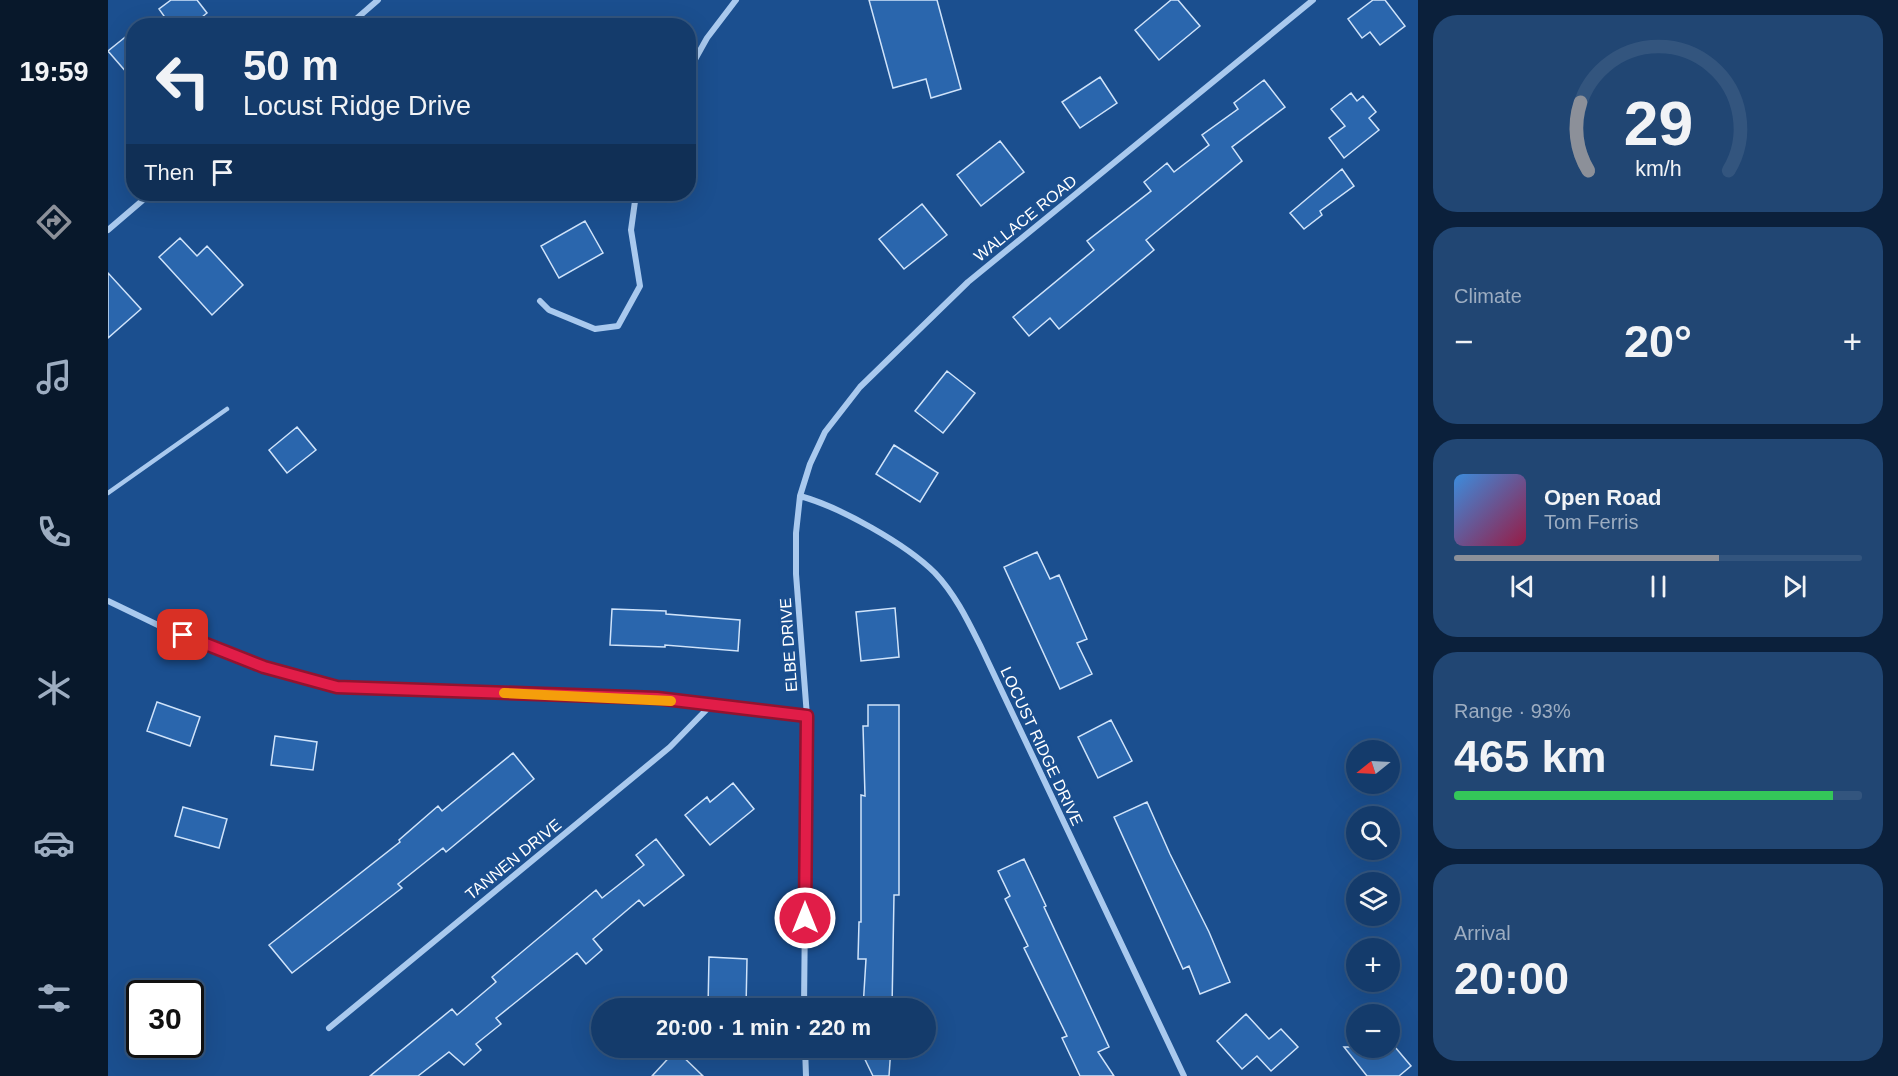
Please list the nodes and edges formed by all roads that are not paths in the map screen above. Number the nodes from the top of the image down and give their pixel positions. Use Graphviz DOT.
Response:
graph roads {
  1 [pos="378,0"];
  2 [pos="736,0"];
  3 [pos="1313,0"];
  4 [pos="357,18"];
  5 [pos="696,58"];
  6 [pos="142,201"];
  7 [pos="635,201"];
  8 [pos="108,230"];
  9 [pos="540,301"];
  10 [pos="226,409"];
  11 [pos="108,493"];
  12 [pos="800,496"];
  13 [pos="108,601"];
  14 [pos="710,706"];
  15 [pos="807,716"];
  16 [pos="804,998"];
  17 [pos="329,1028"];
  18 [pos="805,1058"];
  19 [pos="806,1076"];
  20 [pos="1184,1076"];
  1 -- 4 [label="street"];
  2 -- 5 [label="street"];
  3 -- 12 [label="street, WALLACE ROAD"];
  6 -- 8 [label="street"];
  7 -- 9 [label="street"];
  10 -- 11 [label="lane"];
  12 -- 15 [label="street, ELBE DRIVE"];
  12 -- 20 [label="street, LOCUST RIDGE DRIVE"];
  13 -- 14 [label="street"];
  14 -- 15 [label="street"];
  14 -- 17 [label="street, TANNEN DRIVE"];
  15 -- 16 [label="street, ELBE DRIVE"];
  18 -- 19 [label="street"];
}
